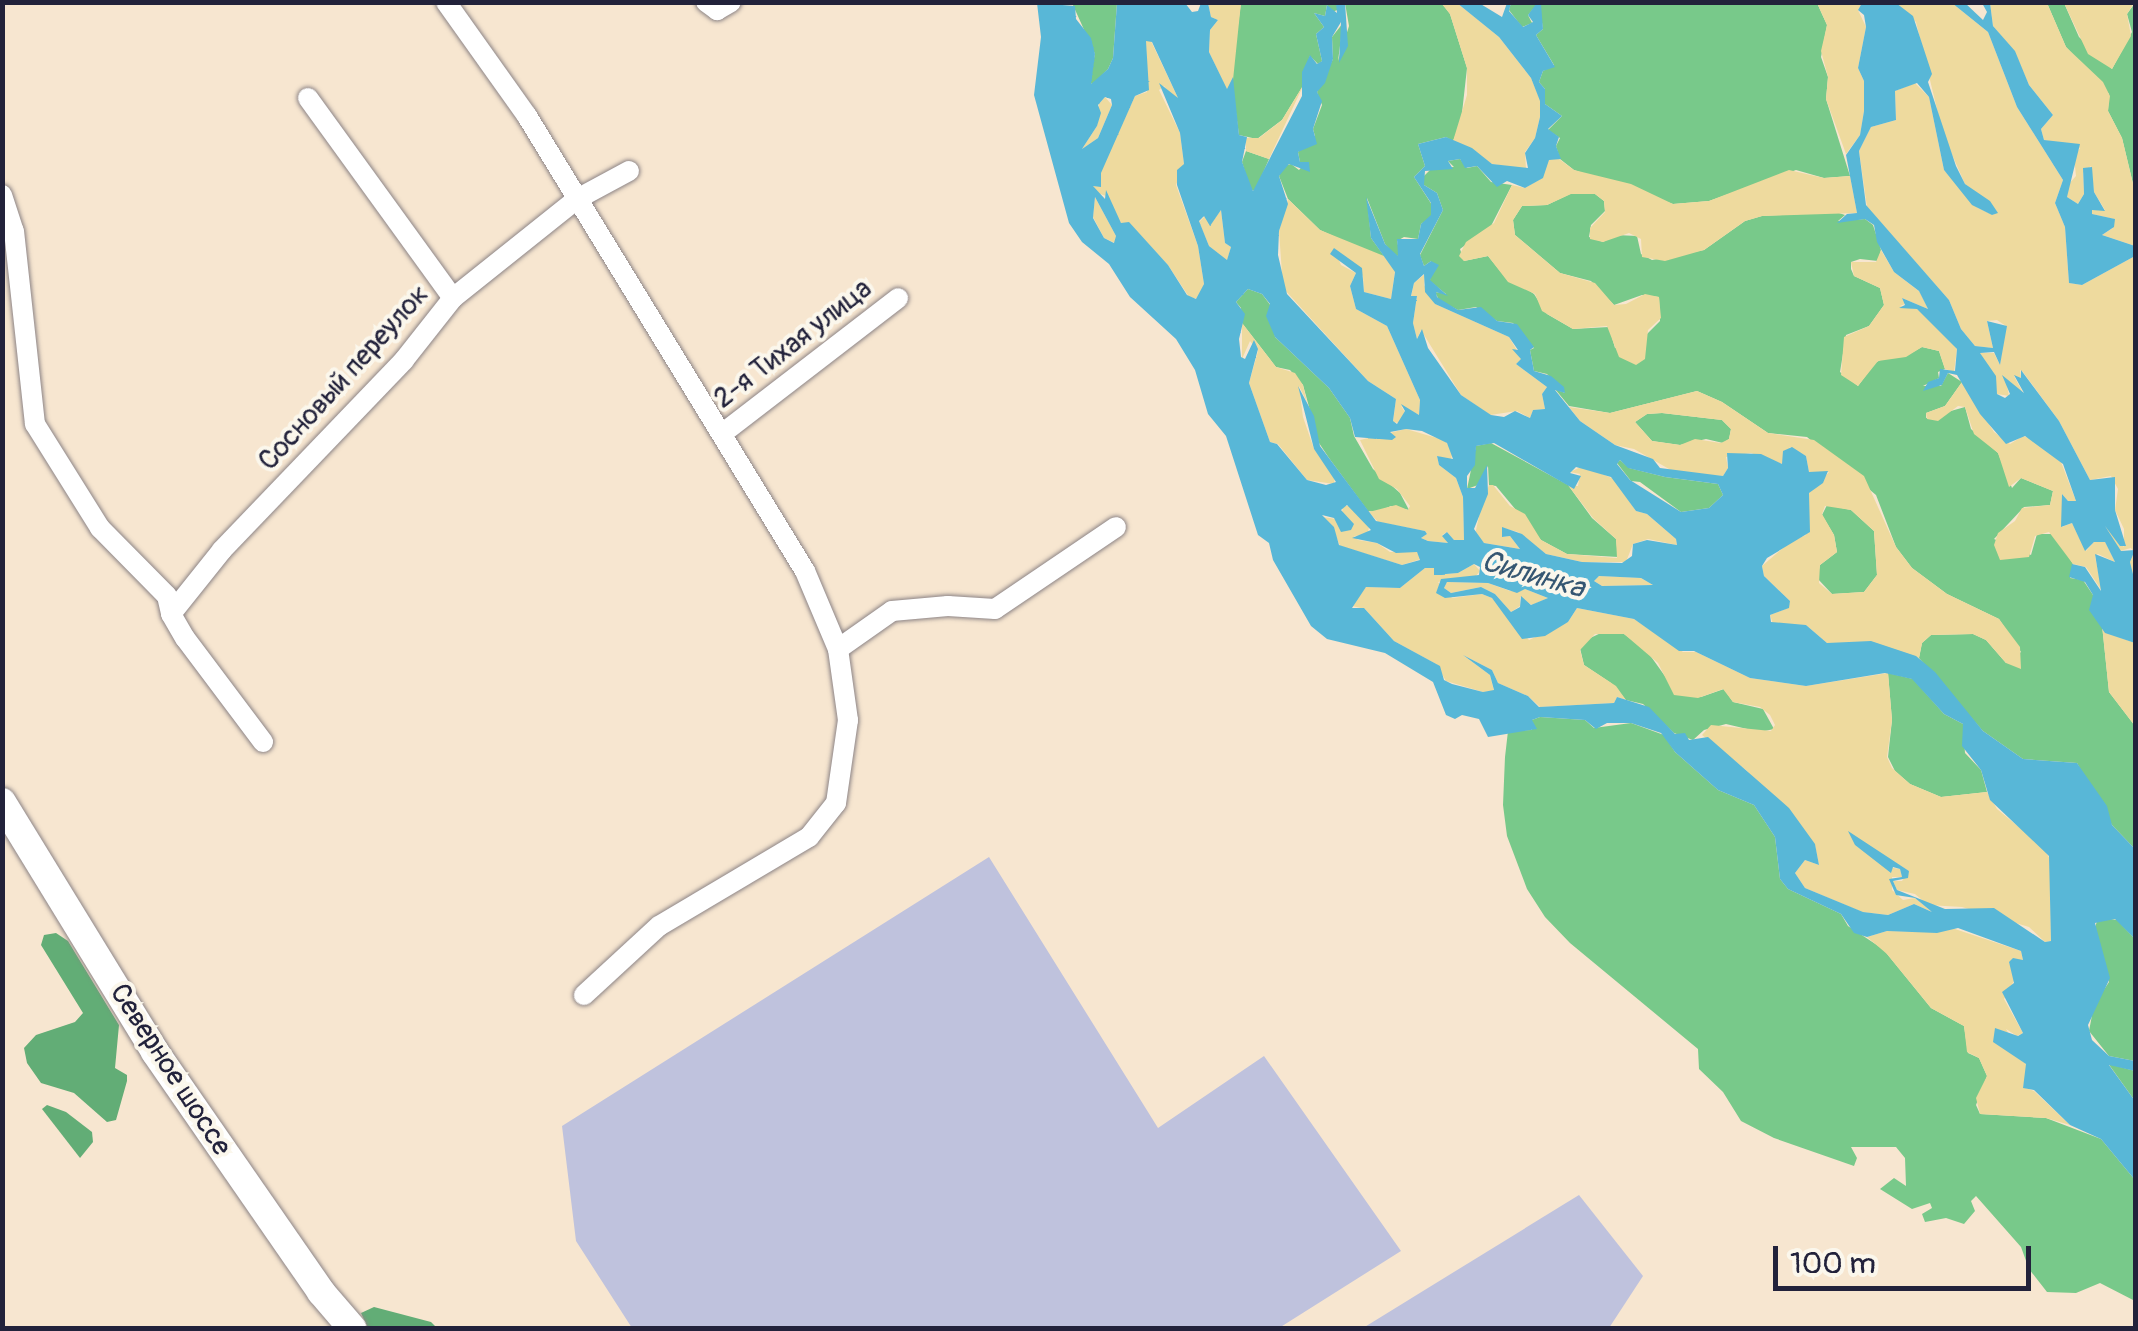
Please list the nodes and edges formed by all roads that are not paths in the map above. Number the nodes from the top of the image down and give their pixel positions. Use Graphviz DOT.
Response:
graph roads {
  1 [pos="446,2"];
  2 [pos="706,2"];
  3 [pos="731,2"];
  4 [pos="308,98"];
  5 [pos="629,171"];
  6 [pos="2,195"];
  7 [pos="577,199"];
  8 [pos="452,298"];
  9 [pos="898,298"];
  10 [pos="722,433"];
  11 [pos="1116,527"];
  12 [pos="171,614"];
  13 [pos="838,650"];
  14 [pos="263,742"];
  15 [pos="2,802"];
  16 [pos="584,995"];
  17 [pos="352,1328"];
  1 -- 7 [label="street"];
  2 -- 3 [label="street"];
  4 -- 8 [label="street"];
  5 -- 7 [label="street, Сосновый переулок"];
  6 -- 12 [label="street"];
  7 -- 8 [label="street, Сосновый переулок"];
  7 -- 10 [label="street"];
  8 -- 12 [label="street, Сосновый переулок"];
  9 -- 10 [label="street, 2-я Тихая улица"];
  10 -- 13 [label="street"];
  11 -- 13 [label="street"];
  12 -- 14 [label="street"];
  13 -- 16 [label="street"];
  15 -- 17 [label="main road, Северное шоссе"];
}
